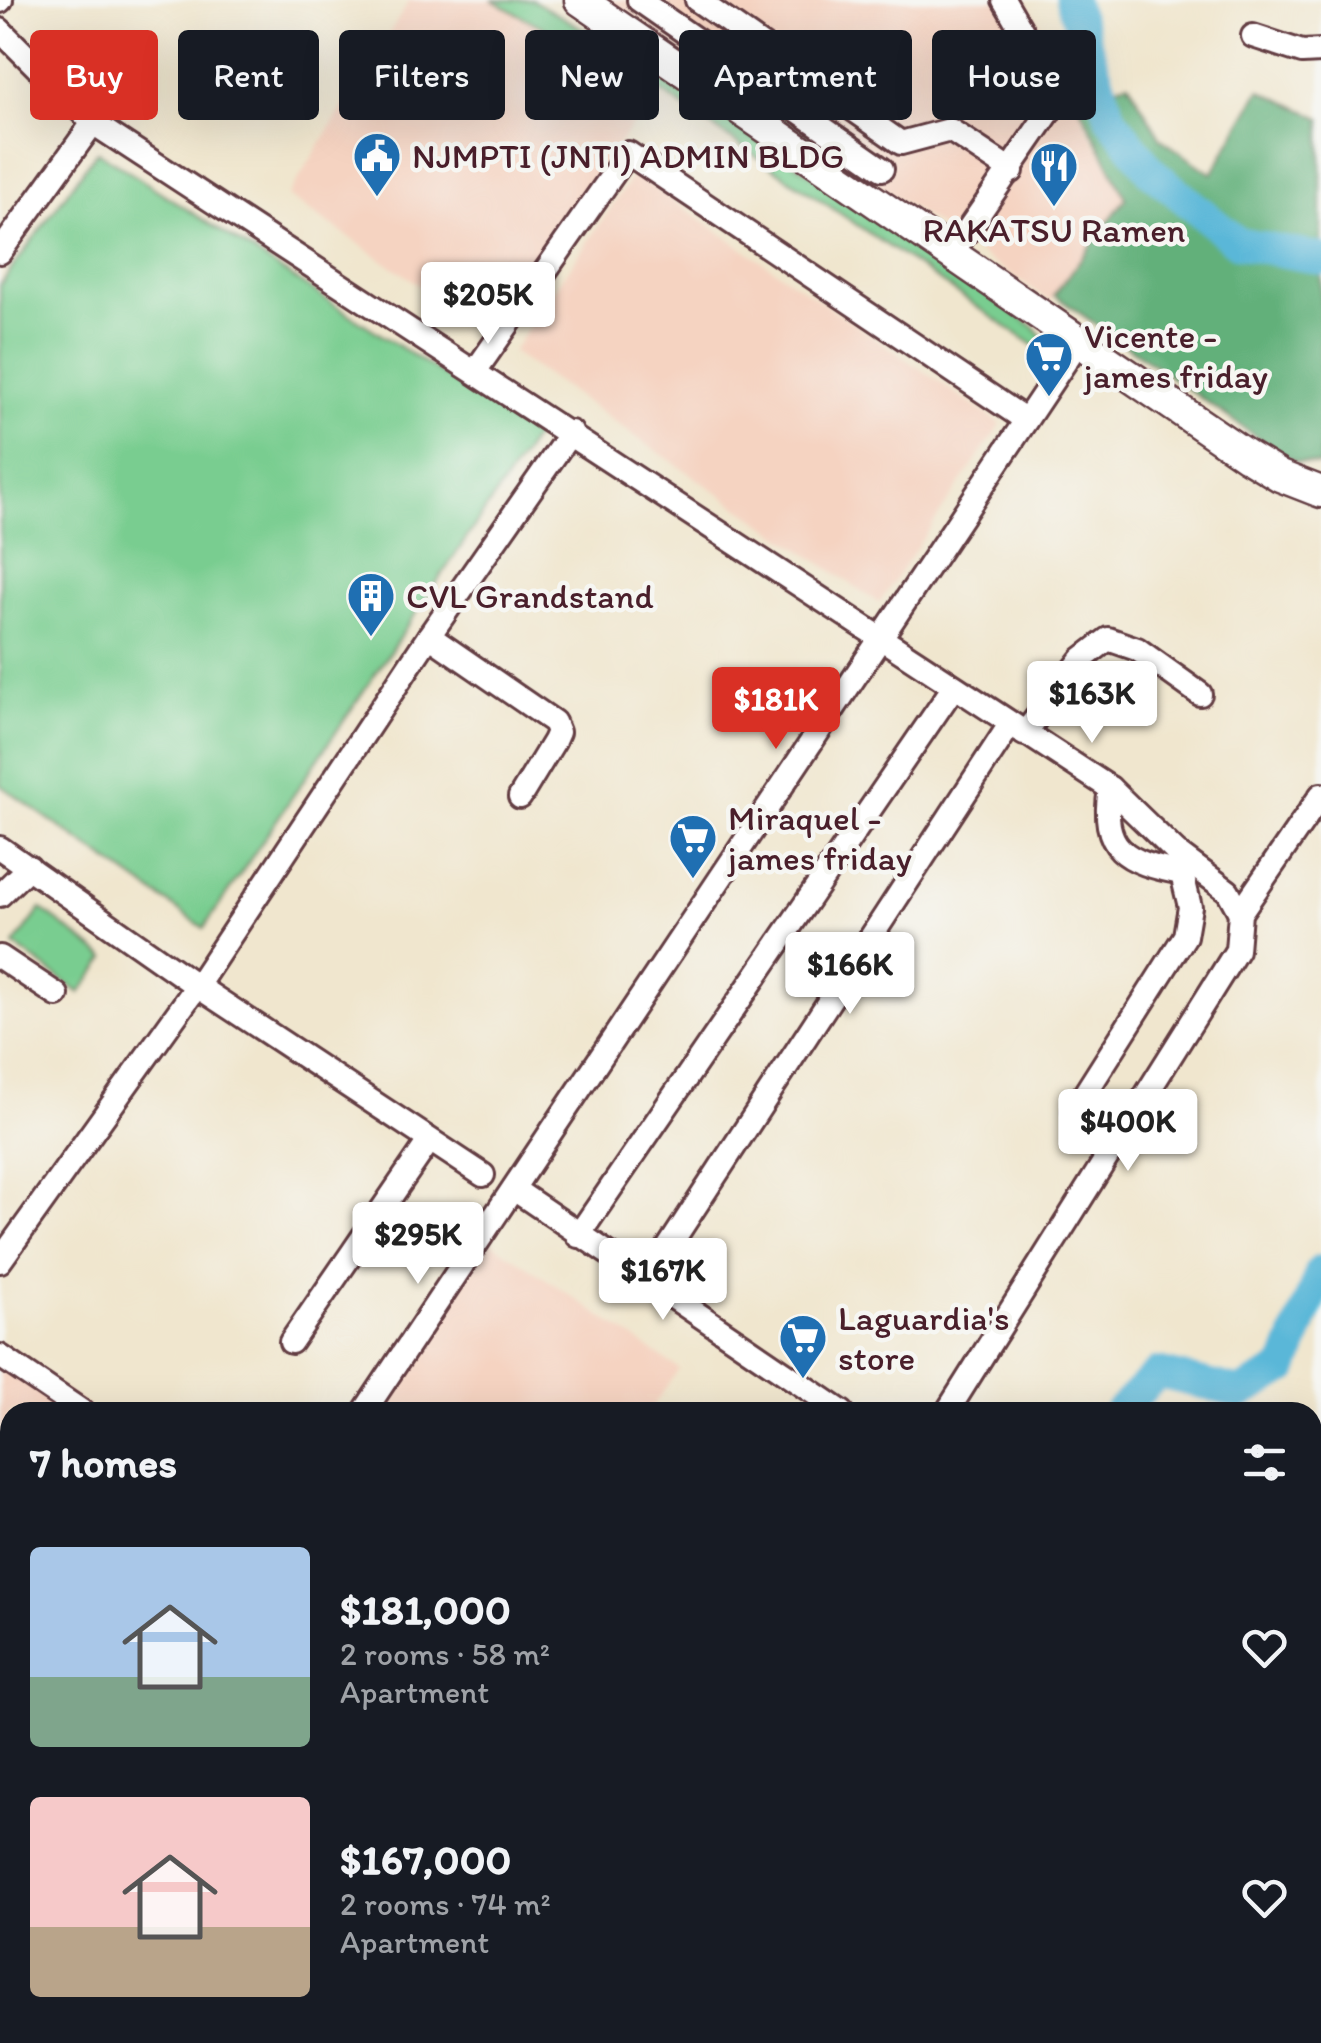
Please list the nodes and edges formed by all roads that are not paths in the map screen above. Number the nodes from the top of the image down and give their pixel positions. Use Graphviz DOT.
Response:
graph roads {
  1 [pos="580,0"];
  2 [pos="640,0"];
  3 [pos="697,0"];
  4 [pos="1004,0"];
  5 [pos="0,30"];
  6 [pos="1253,36"];
  7 [pos="1321,51"];
  8 [pos="94,123"];
  9 [pos="901,143"];
  10 [pos="1012,171"];
  11 [pos="874,181"];
  12 [pos="0,252"];
  13 [pos="952,252"];
  14 [pos="1079,341"];
  15 [pos="476,370"];
  16 [pos="1026,420"];
  17 [pos="571,432"];
  18 [pos="1321,492"];
  19 [pos="429,636"];
  20 [pos="882,641"];
  21 [pos="953,688"];
  22 [pos="1200,694"];
  23 [pos="1017,730"];
  24 [pos="1110,788"];
  25 [pos="1321,795"];
  26 [pos="520,797"];
  27 [pos="0,848"];
  28 [pos="1179,863"];
  29 [pos="29,867"];
  30 [pos="0,896"];
  31 [pos="1240,912"];
  32 [pos="0,957"];
  33 [pos="197,986"];
  34 [pos="56,995"];
  35 [pos="1074,1111"];
  36 [pos="429,1141"];
  37 [pos="483,1175"];
  38 [pos="515,1190"];
  39 [pos="578,1236"];
  40 [pos="0,1262"];
  41 [pos="646,1280"];
  42 [pos="291,1342"];
  43 [pos="0,1356"];
  44 [pos="68,1402"];
  45 [pos="371,1402"];
  46 [pos="827,1402"];
  47 [pos="953,1402"];
  1 -- 11 [label="main road"];
  2 -- 11 [label="street"];
  3 -- 9 [label="street"];
  4 -- 10 [label="street"];
  5 -- 8 [label="street"];
  6 -- 7 [label="street"];
  8 -- 12 [label="street"];
  8 -- 15 [label="street"];
  9 -- 10 [label="street"];
  9 -- 11 [label="street"];
  10 -- 13 [label="street"];
  11 -- 13 [label="main road"];
  13 -- 14 [label="main road"];
  14 -- 16 [label="street"];
  14 -- 18 [label="main road"];
  15 -- 16 [label="street"];
  15 -- 17 [label="street"];
  16 -- 20 [label="street"];
  17 -- 19 [label="street"];
  17 -- 20 [label="street"];
  19 -- 26 [label="street"];
  19 -- 33 [label="street"];
  20 -- 21 [label="street"];
  20 -- 38 [label="street"];
  21 -- 23 [label="street"];
  21 -- 39 [label="street"];
  22 -- 23 [label="street"];
  23 -- 24 [label="street"];
  23 -- 41 [label="street"];
  24 -- 28 [label="street"];
  24 -- 28 [label="street"];
  25 -- 31 [label="street"];
  27 -- 29 [label="street"];
  28 -- 31 [label="street"];
  28 -- 35 [label="street"];
  29 -- 30 [label="street"];
  29 -- 33 [label="street"];
  31 -- 47 [label="street"];
  32 -- 34 [label="street"];
  33 -- 36 [label="street"];
  33 -- 40 [label="street"];
  36 -- 37 [label="street"];
  36 -- 42 [label="street"];
  38 -- 39 [label="street"];
  38 -- 45 [label="street"];
  39 -- 41 [label="street"];
  41 -- 46 [label="street"];
  43 -- 44 [label="street"];
}
